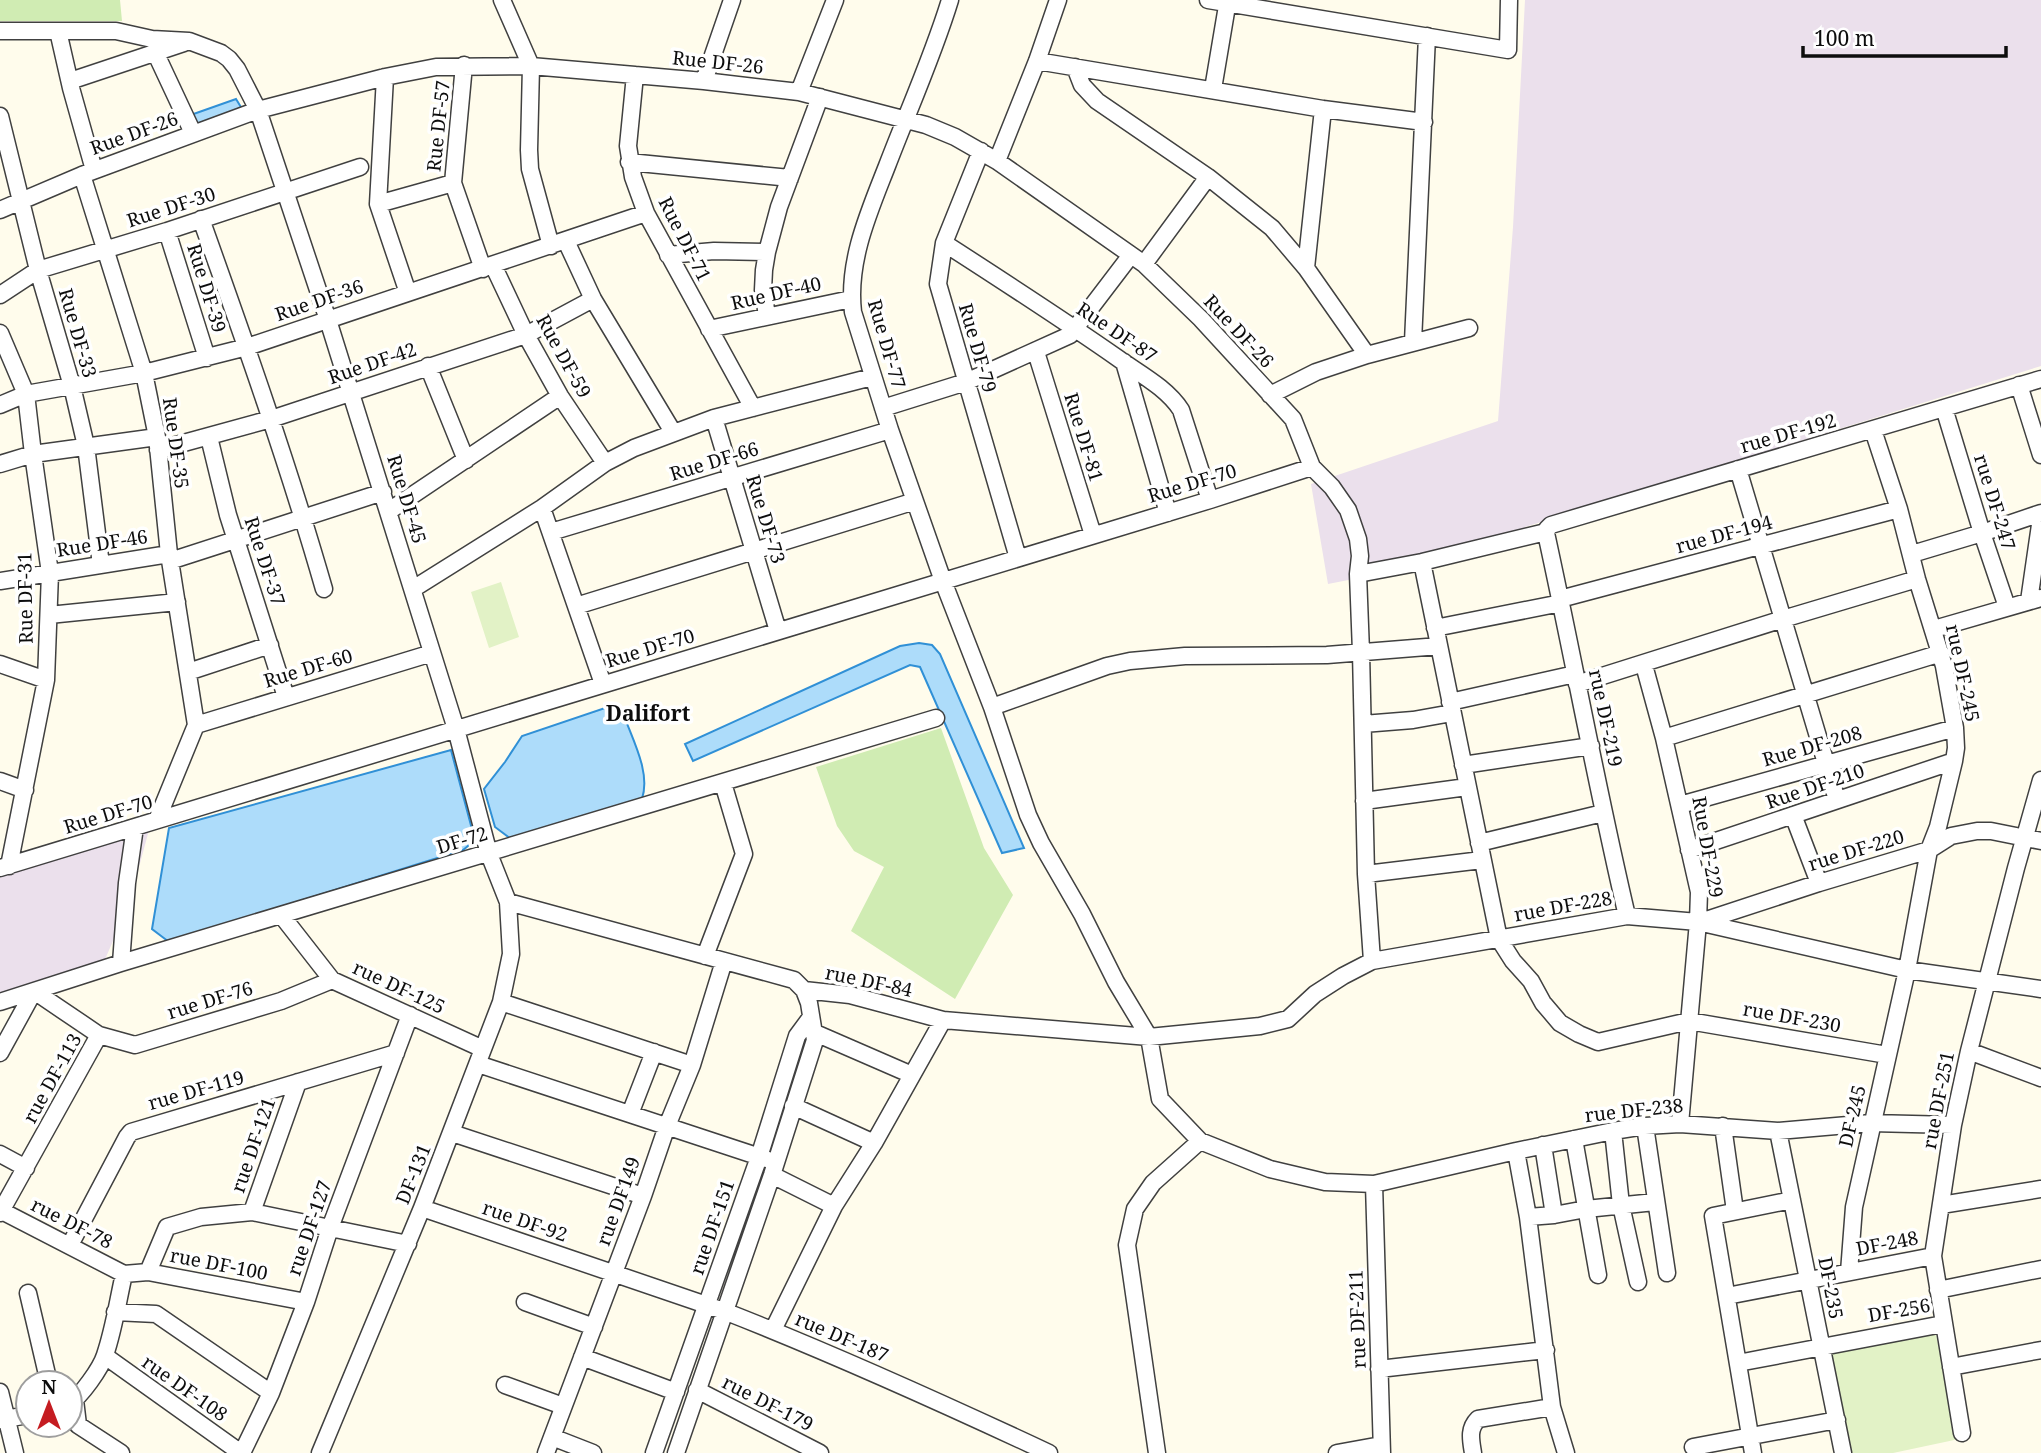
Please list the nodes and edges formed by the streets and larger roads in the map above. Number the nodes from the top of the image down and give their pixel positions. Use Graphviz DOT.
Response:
graph roads {
  1 [pos="502,0"];
  2 [pos="732,0"];
  3 [pos="835,0"];
  4 [pos="950,0"];
  5 [pos="1058,0"];
  6 [pos="1208,0"];
  7 [pos="1509,0"];
  8 [pos="1228,2"];
  9 [pos="0,31"];
  10 [pos="58,31"];
  11 [pos="1427,36"];
  12 [pos="189,41"];
  13 [pos="156,54"];
  14 [pos="1037,61"];
  15 [pos="464,65"];
  16 [pos="531,66"];
  17 [pos="1076,67"];
  18 [pos="635,75"];
  19 [pos="385,77"];
  20 [pos="70,81"];
  21 [pos="704,81"];
  22 [pos="1213,89"];
  23 [pos="799,92"];
  24 [pos="820,97"];
  25 [pos="1323,109"];
  26 [pos="258,110"];
  27 [pos="0,118"];
  28 [pos="905,119"];
  29 [pos="1424,122"];
  30 [pos="192,134"];
  31 [pos="981,151"];
  32 [pos="997,161"];
  33 [pos="629,162"];
  34 [pos="360,167"];
  35 [pos="88,172"];
  36 [pos="1208,177"];
  37 [pos="790,178"];
  38 [pos="453,183"];
  39 [pos="285,192"];
  40 [pos="21,201"];
  41 [pos="377,204"];
  42 [pos="0,210"];
  43 [pos="646,213"];
  44 [pos="201,219"];
  45 [pos="167,231"];
  46 [pos="559,243"];
  47 [pos="944,243"];
  48 [pos="104,249"];
  49 [pos="767,252"];
  50 [pos="668,255"];
  51 [pos="1137,260"];
  52 [pos="488,267"];
  53 [pos="1306,268"];
  54 [pos="38,270"];
  55 [pos="408,293"];
  56 [pos="0,295"];
  57 [pos="593,299"];
  58 [pos="851,299"];
  59 [pos="767,316"];
  60 [pos="328,320"];
  61 [pos="1469,328"];
  62 [pos="709,329"];
  63 [pos="0,333"];
  64 [pos="526,334"];
  65 [pos="1070,334"];
  66 [pos="1413,342"];
  67 [pos="247,347"];
  68 [pos="1036,352"];
  69 [pos="1367,355"];
  70 [pos="207,358"];
  71 [pos="1124,362"];
  72 [pos="428,366"];
  73 [pos="144,373"];
  74 [pos="872,377"];
  75 [pos="2041,379"];
  76 [pos="966,382"];
  77 [pos="2019,385"];
  78 [pos="72,386"];
  79 [pos="351,392"];
  80 [pos="26,394"];
  81 [pos="1270,395"];
  82 [pos="560,396"];
  83 [pos="0,405"];
  84 [pos="752,408"];
  85 [pos="883,408"];
  86 [pos="1944,408"];
  87 [pos="713,418"];
  88 [pos="271,419"];
  89 [pos="890,430"];
  90 [pos="1873,430"];
  91 [pos="673,432"];
  92 [pos="209,437"];
  93 [pos="158,444"];
  94 [pos="86,446"];
  95 [pos="33,454"];
  96 [pos="2041,455"];
  97 [pos="466,460"];
  98 [pos="605,463"];
  99 [pos="0,464"];
  100 [pos="1312,467"];
  101 [pos="1738,469"];
  102 [pos="731,477"];
  103 [pos="383,492"];
  104 [pos="1210,500"];
  105 [pos="915,501"];
  106 [pos="542,508"];
  107 [pos="1899,509"];
  108 [pos="389,511"];
  109 [pos="1168,513"];
  110 [pos="2041,513"];
  111 [pos="2041,518"];
  112 [pos="303,519"];
  113 [pos="1546,530"];
  114 [pos="551,532"];
  115 [pos="1982,533"];
  116 [pos="1093,535"];
  117 [pos="237,540"];
  118 [pos="1761,546"];
  119 [pos="754,551"];
  120 [pos="1912,554"];
  121 [pos="169,558"];
  122 [pos="1018,558"];
  123 [pos="1422,562"];
  124 [pos="101,565"];
  125 [pos="50,572"];
  126 [pos="1358,574"];
  127 [pos="1917,579"];
  128 [pos="0,581"];
  129 [pos="943,581"];
  130 [pos="324,589"];
  131 [pos="413,589"];
  132 [pos="2035,600"];
  133 [pos="1561,601"];
  134 [pos="177,602"];
  135 [pos="576,606"];
  136 [pos="2007,607"];
  137 [pos="49,615"];
  138 [pos="1783,619"];
  139 [pos="1435,628"];
  140 [pos="1934,629"];
  141 [pos="778,631"];
  142 [pos="270,645"];
  143 [pos="1439,646"];
  144 [pos="1361,652"];
  145 [pos="432,653"];
  146 [pos="1941,653"];
  147 [pos="0,664"];
  148 [pos="1644,664"];
  149 [pos="188,672"];
  150 [pos="1576,679"];
  151 [pos="46,680"];
  152 [pos="603,684"];
  153 [pos="1805,695"];
  154 [pos="286,696"];
  155 [pos="992,707"];
  156 [pos="1451,708"];
  157 [pos="936,718"];
  158 [pos="1363,724"];
  159 [pos="197,725"];
  160 [pos="1955,728"];
  161 [pos="456,729"];
  162 [pos="1664,738"];
  163 [pos="1591,746"];
  164 [pos="1954,761"];
  165 [pos="1826,764"];
  166 [pos="1463,765"];
  167 [pos="2041,780"];
  168 [pos="0,781"];
  169 [pos="723,783"];
  170 [pos="1467,787"];
  171 [pos="25,790"];
  172 [pos="1837,800"];
  173 [pos="1364,801"];
  174 [pos="1680,805"];
  175 [pos="1603,813"];
  176 [pos="1793,816"];
  177 [pos="158,820"];
  178 [pos="135,827"];
  179 [pos="6,838"];
  180 [pos="2033,839"];
  181 [pos="1479,843"];
  182 [pos="1689,850"];
  183 [pos="1929,850"];
  184 [pos="489,853"];
  185 [pos="1482,860"];
  186 [pos="4,867"];
  187 [pos="1366,874"];
  188 [pos="1819,883"];
  189 [pos="508,902"];
  190 [pos="282,916"];
  191 [pos="1627,916"];
  192 [pos="1698,922"];
  193 [pos="1499,939"];
  194 [pos="705,956"];
  195 [pos="724,961"];
  196 [pos="1372,961"];
  197 [pos="121,963"];
  198 [pos="1907,970"];
  199 [pos="332,979"];
  200 [pos="1986,982"];
  201 [pos="2041,989"];
  202 [pos="804,990"];
  203 [pos="34,991"];
  204 [pos="0,1002"];
  205 [pos="501,1002"];
  206 [pos="410,1015"];
  207 [pos="943,1020"];
  208 [pos="1689,1021"];
  209 [pos="812,1024"];
  210 [pos="99,1035"];
  211 [pos="1149,1037"];
  212 [pos="1969,1051"];
  213 [pos="654,1052"];
  214 [pos="0,1053"];
  215 [pos="396,1053"];
  216 [pos="1887,1055"];
  217 [pos="481,1056"];
  218 [pos="692,1065"];
  219 [pos="912,1075"];
  220 [pos="2041,1078"];
  221 [pos="298,1082"];
  222 [pos="793,1106"];
  223 [pos="630,1114"];
  224 [pos="1871,1123"];
  225 [pos="1680,1124"];
  226 [pos="1953,1125"];
  227 [pos="667,1126"];
  228 [pos="1645,1126"];
  229 [pos="1723,1126"];
  230 [pos="1613,1131"];
  231 [pos="1778,1131"];
  232 [pos="452,1133"];
  233 [pos="1574,1139"];
  234 [pos="1200,1141"];
  235 [pos="874,1143"];
  236 [pos="1543,1145"];
  237 [pos="1516,1151"];
  238 [pos="0,1154"];
  239 [pos="759,1157"];
  240 [pos="26,1168"];
  241 [pos="773,1169"];
  242 [pos="1374,1184"];
  243 [pos="2041,1189"];
  244 [pos="643,1196"];
  245 [pos="1792,1200"];
  246 [pos="1655,1202"];
  247 [pos="1621,1205"];
  248 [pos="1941,1205"];
  249 [pos="834,1206"];
  250 [pos="422,1208"];
  251 [pos="1586,1209"];
  252 [pos="0,1211"];
  253 [pos="1735,1211"];
  254 [pos="252,1212"];
  255 [pos="1554,1215"];
  256 [pos="1528,1217"];
  257 [pos="330,1228"];
  258 [pos="408,1244"];
  259 [pos="70,1245"];
  260 [pos="1933,1256"];
  261 [pos="2041,1269"];
  262 [pos="148,1272"];
  263 [pos="1849,1272"];
  264 [pos="614,1273"];
  265 [pos="1667,1273"];
  266 [pos="124,1274"];
  267 [pos="1598,1275"];
  268 [pos="1808,1280"];
  269 [pos="1638,1282"];
  270 [pos="1938,1290"];
  271 [pos="28,1293"];
  272 [pos="1727,1296"];
  273 [pos="306,1302"];
  274 [pos="525,1302"];
  275 [pos="707,1305"];
  276 [pos="724,1311"];
  277 [pos="115,1312"];
  278 [pos="1943,1324"];
  279 [pos="594,1328"];
  280 [pos="774,1330"];
  281 [pos="1822,1346"];
  282 [pos="1546,1350"];
  283 [pos="2041,1350"];
  284 [pos="105,1356"];
  285 [pos="582,1357"];
  286 [pos="1738,1363"];
  287 [pos="1951,1367"];
  288 [pos="46,1369"];
  289 [pos="1379,1369"];
  290 [pos="505,1385"];
  291 [pos="84,1386"];
  292 [pos="697,1390"];
  293 [pos="0,1392"];
  294 [pos="676,1392"];
  295 [pos="271,1393"];
  296 [pos="563,1406"];
  297 [pos="1552,1407"];
  298 [pos="4,1419"];
  299 [pos="1837,1420"];
  300 [pos="84,1429"];
  301 [pos="1962,1433"];
  302 [pos="1750,1436"];
  303 [pos="552,1437"];
  304 [pos="1693,1447"];
  305 [pos="1382,1449"];
  306 [pos="1038,1451"];
  307 [pos="1472,1451"];
  308 [pos="15,1453"];
  309 [pos="121,1453"];
  310 [pos="242,1453"];
  311 [pos="320,1453"];
  312 [pos="546,1453"];
  313 [pos="593,1453"];
  314 [pos="654,1453"];
  315 [pos="676,1453"];
  316 [pos="820,1453"];
  317 [pos="1157,1453"];
  318 [pos="1338,1453"];
  319 [pos="1455,1453"];
  320 [pos="1566,1453"];
  321 [pos="1753,1453"];
  322 [pos="1843,1453"];
  1 -- 16 [label="street"];
  2 -- 21 [label="street"];
  3 -- 23 [label="street"];
  4 -- 28 [label="street, Rue DF-77"];
  5 -- 14 [label="street"];
  6 -- 8 [label="street"];
  7 -- 11 [label="street"];
  8 -- 11 [label="street"];
  8 -- 22 [label="street"];
  9 -- 10 [label="street, Rue DF-45"];
  10 -- 12 [label="street, Rue DF-45"];
  10 -- 20 [label="street, Rue DF-35"];
  11 -- 29 [label="street"];
  12 -- 13 [label="street"];
  12 -- 26 [label="street, Rue DF-45"];
  13 -- 20 [label="street"];
  13 -- 30 [label="street"];
  14 -- 17 [label="street"];
  14 -- 32 [label="street"];
  15 -- 16 [label="street, Rue DF-26"];
  15 -- 19 [label="street, Rue DF-26"];
  15 -- 38 [label="street, Rue DF-57"];
  16 -- 18 [label="street, Rue DF-26"];
  16 -- 46 [label="street"];
  17 -- 22 [label="street"];
  17 -- 36 [label="street"];
  18 -- 21 [label="street, Rue DF-26"];
  18 -- 33 [label="street, Rue DF-71"];
  19 -- 26 [label="street, Rue DF-26"];
  19 -- 41 [label="street"];
  20 -- 35 [label="street, Rue DF-35"];
  21 -- 23 [label="street, Rue DF-26"];
  22 -- 25 [label="street"];
  23 -- 24 [label="street, Rue DF-26"];
  24 -- 28 [label="street, Rue DF-26"];
  24 -- 37 [label="street"];
  25 -- 29 [label="street"];
  25 -- 53 [label="street"];
  26 -- 30 [label="street, Rue DF-26"];
  26 -- 39 [label="street, Rue DF-45"];
  27 -- 40 [label="street, Rue DF-33"];
  28 -- 31 [label="street, Rue DF-26"];
  28 -- 58 [label="street, Rue DF-77"];
  29 -- 66 [label="street"];
  30 -- 35 [label="street, Rue DF-26"];
  31 -- 32 [label="street, Rue DF-26"];
  31 -- 47 [label="street, Rue DF-79"];
  32 -- 51 [label="street, Rue DF-26"];
  33 -- 37 [label="street"];
  33 -- 43 [label="street, Rue DF-71"];
  34 -- 39 [label="street, Rue DF-30"];
  35 -- 40 [label="street, Rue DF-26"];
  35 -- 48 [label="street, Rue DF-35"];
  36 -- 51 [label="street"];
  36 -- 53 [label="street"];
  37 -- 49 [label="street"];
  38 -- 41 [label="street"];
  38 -- 52 [label="street, Rue DF-57"];
  39 -- 44 [label="street, Rue DF-30"];
  39 -- 60 [label="street, Rue DF-45"];
  40 -- 42 [label="street, Rue DF-26"];
  40 -- 54 [label="street, Rue DF-33"];
  41 -- 55 [label="street"];
  43 -- 46 [label="street, Rue DF-36"];
  43 -- 50 [label="street, Rue DF-71"];
  44 -- 45 [label="street, Rue DF-30"];
  44 -- 67 [label="street"];
  45 -- 48 [label="street, Rue DF-30"];
  45 -- 70 [label="street, Rue DF-39"];
  46 -- 52 [label="street, Rue DF-36"];
  46 -- 57 [label="street"];
  47 -- 65 [label="street, Rue DF-87"];
  47 -- 76 [label="street, Rue DF-79"];
  48 -- 54 [label="street, Rue DF-30"];
  48 -- 73 [label="street, Rue DF-35"];
  49 -- 50 [label="street"];
  49 -- 59 [label="street"];
  50 -- 62 [label="street, Rue DF-71"];
  51 -- 65 [label="street"];
  51 -- 81 [label="street, Rue DF-26"];
  52 -- 55 [label="street, Rue DF-36"];
  52 -- 64 [label="street, Rue DF-59"];
  53 -- 69 [label="street"];
  54 -- 56 [label="street, Rue DF-30"];
  54 -- 78 [label="street, Rue DF-33"];
  55 -- 60 [label="street, Rue DF-36"];
  57 -- 64 [label="street, Rue DF-42"];
  57 -- 91 [label="street"];
  58 -- 59 [label="street, Rue DF-40"];
  58 -- 74 [label="street, Rue DF-77"];
  59 -- 62 [label="street, Rue DF-40"];
  60 -- 67 [label="street, Rue DF-36"];
  60 -- 79 [label="street, Rue DF-45"];
  61 -- 66 [label="street"];
  62 -- 84 [label="street, Rue DF-71"];
  63 -- 80 [label="street, Rue DF-31"];
  64 -- 72 [label="street, Rue DF-42"];
  64 -- 82 [label="street, Rue DF-59"];
  65 -- 68 [label="street"];
  65 -- 71 [label="street, Rue DF-87"];
  66 -- 69 [label="street"];
  67 -- 70 [label="street, Rue DF-36"];
  67 -- 88 [label="street"];
  68 -- 76 [label="street"];
  68 -- 116 [label="street, Rue DF-81"];
  69 -- 81 [label="street"];
  70 -- 73 [label="street, Rue DF-36"];
  71 -- 104 [label="street, Rue DF-87"];
  71 -- 109 [label="street"];
  72 -- 79 [label="street, Rue DF-42"];
  72 -- 97 [label="street"];
  73 -- 78 [label="street, Rue DF-36"];
  73 -- 93 [label="street, Rue DF-35"];
  74 -- 84 [label="street"];
  74 -- 85 [label="street, Rue DF-77"];
  75 -- 77 [label="street, rue DF-192"];
  76 -- 85 [label="street"];
  76 -- 122 [label="street, Rue DF-79"];
  77 -- 86 [label="street, rue DF-192"];
  77 -- 96 [label="street"];
  78 -- 80 [label="street, Rue DF-36"];
  78 -- 94 [label="street, Rue DF-33"];
  79 -- 88 [label="street, Rue DF-42"];
  79 -- 103 [label="street, Rue DF-45"];
  80 -- 83 [label="street, Rue DF-36"];
  80 -- 95 [label="street, Rue DF-31"];
  81 -- 100 [label="street, Rue DF-26"];
  82 -- 97 [label="street"];
  82 -- 98 [label="street, Rue DF-59"];
  84 -- 87 [label="street"];
  85 -- 89 [label="street, Rue DF-77"];
  86 -- 90 [label="street, rue DF-192"];
  86 -- 115 [label="street, rue DF-247"];
  87 -- 91 [label="street"];
  87 -- 102 [label="street, Rue DF-73"];
  88 -- 92 [label="street, Rue DF-42"];
  88 -- 112 [label="street"];
  89 -- 102 [label="street, Rue DF-66"];
  89 -- 105 [label="street, Rue DF-77"];
  90 -- 101 [label="street, rue DF-192"];
  90 -- 107 [label="street, rue DF-245"];
  91 -- 98 [label="street"];
  92 -- 93 [label="street, Rue DF-42"];
  92 -- 117 [label="street, Rue DF-37"];
  93 -- 94 [label="street, Rue DF-42"];
  93 -- 121 [label="street, Rue DF-35"];
  94 -- 95 [label="street, Rue DF-42"];
  94 -- 124 [label="street, Rue DF-33"];
  95 -- 99 [label="street, Rue DF-42"];
  95 -- 125 [label="street, Rue DF-31"];
  97 -- 108 [label="street"];
  98 -- 106 [label="street"];
  100 -- 104 [label="street, Rue DF-70"];
  100 -- 126 [label="street"];
  101 -- 113 [label="street, rue DF-192"];
  101 -- 118 [label="street"];
  102 -- 114 [label="street, Rue DF-66"];
  102 -- 119 [label="street, Rue DF-73"];
  103 -- 108 [label="street, Rue DF-45"];
  103 -- 112 [label="street, Rue DF-46"];
  104 -- 109 [label="street, Rue DF-70"];
  105 -- 119 [label="street"];
  105 -- 129 [label="street, Rue DF-77"];
  106 -- 114 [label="street"];
  106 -- 131 [label="street"];
  107 -- 118 [label="street, rue DF-194"];
  107 -- 120 [label="street, rue DF-245"];
  108 -- 131 [label="street, Rue DF-45"];
  109 -- 116 [label="street, Rue DF-70"];
  110 -- 115 [label="street"];
  111 -- 132 [label="street"];
  112 -- 117 [label="street, Rue DF-46"];
  112 -- 130 [label="street"];
  113 -- 123 [label="street, rue DF-192"];
  113 -- 133 [label="street, rue DF-219"];
  114 -- 135 [label="street"];
  115 -- 120 [label="street"];
  115 -- 136 [label="street, rue DF-247"];
  116 -- 122 [label="street, Rue DF-70"];
  117 -- 121 [label="street, Rue DF-46"];
  117 -- 142 [label="street, Rue DF-37"];
  118 -- 133 [label="street, rue DF-194"];
  118 -- 138 [label="street"];
  119 -- 135 [label="street"];
  119 -- 141 [label="street, Rue DF-73"];
  120 -- 127 [label="street, rue DF-245"];
  121 -- 124 [label="street, Rue DF-46"];
  121 -- 134 [label="street, Rue DF-35"];
  122 -- 129 [label="street, Rue DF-70"];
  123 -- 126 [label="street, rue DF-192"];
  123 -- 139 [label="street"];
  124 -- 125 [label="street, Rue DF-46"];
  125 -- 128 [label="street, Rue DF-46"];
  125 -- 137 [label="street, Rue DF-31"];
  126 -- 144 [label="street"];
  127 -- 138 [label="street"];
  127 -- 140 [label="street, rue DF-245"];
  129 -- 141 [label="street, Rue DF-70"];
  129 -- 155 [label="street, Rue DF-77"];
  131 -- 145 [label="street, Rue DF-45"];
  132 -- 136 [label="street"];
  133 -- 139 [label="street, rue DF-194"];
  133 -- 150 [label="street, rue DF-219"];
  134 -- 137 [label="street"];
  134 -- 149 [label="street, Rue DF-35"];
  135 -- 152 [label="street"];
  136 -- 140 [label="street"];
  137 -- 151 [label="street, Rue DF-31"];
  138 -- 148 [label="street"];
  138 -- 153 [label="street"];
  139 -- 143 [label="street"];
  140 -- 146 [label="street, rue DF-245"];
  141 -- 152 [label="street, Rue DF-70"];
  142 -- 149 [label="street"];
  142 -- 154 [label="street, Rue DF-37"];
  143 -- 144 [label="street"];
  143 -- 156 [label="street"];
  144 -- 155 [label="street"];
  144 -- 158 [label="street"];
  145 -- 154 [label="street, Rue DF-60"];
  145 -- 161 [label="street, Rue DF-45"];
  146 -- 153 [label="street"];
  146 -- 160 [label="street, rue DF-245"];
  147 -- 151 [label="street"];
  148 -- 150 [label="street"];
  148 -- 162 [label="street, Rue DF-229"];
  149 -- 159 [label="street, Rue DF-35"];
  150 -- 156 [label="street"];
  150 -- 163 [label="street, rue DF-219"];
  151 -- 171 [label="street, Rue DF-31"];
  152 -- 161 [label="street, Rue DF-70"];
  153 -- 162 [label="street"];
  153 -- 165 [label="street"];
  154 -- 159 [label="street, Rue DF-60"];
  155 -- 211 [label="street, Rue DF-77"];
  156 -- 158 [label="street"];
  156 -- 166 [label="street"];
  157 -- 169 [label="street, DF-72 / DF-72"];
  158 -- 173 [label="street"];
  159 -- 177 [label="street"];
  160 -- 164 [label="street, rue DF-245"];
  160 -- 165 [label="street, Rue DF-208"];
  161 -- 177 [label="street, Rue DF-70"];
  161 -- 184 [label="street, Rue DF-45"];
  162 -- 174 [label="street, Rue DF-229"];
  163 -- 166 [label="street"];
  163 -- 175 [label="street, rue DF-219"];
  164 -- 172 [label="street, Rue DF-210"];
  164 -- 183 [label="street, rue DF-245"];
  165 -- 172 [label="street"];
  165 -- 174 [label="street, Rue DF-208"];
  166 -- 170 [label="street"];
  167 -- 180 [label="street, rue DF-251"];
  168 -- 171 [label="street"];
  169 -- 184 [label="street, DF-72 / DF-72"];
  169 -- 194 [label="street"];
  170 -- 173 [label="street"];
  170 -- 181 [label="street"];
  171 -- 179 [label="street, Rue DF-31"];
  172 -- 176 [label="street, Rue DF-210"];
  173 -- 187 [label="street"];
  174 -- 182 [label="street, Rue DF-229"];
  175 -- 181 [label="street"];
  175 -- 191 [label="street, rue DF-219"];
  176 -- 182 [label="street, Rue DF-210"];
  176 -- 188 [label="street"];
  177 -- 178 [label="street, Rue DF-70"];
  178 -- 186 [label="street, Rue DF-70"];
  178 -- 197 [label="street"];
  179 -- 186 [label="street, Rue DF-31"];
  180 -- 183 [label="street, rue DF-220"];
  180 -- 200 [label="street, rue DF-251"];
  181 -- 185 [label="street"];
  182 -- 192 [label="street, Rue DF-229"];
  183 -- 188 [label="street, rue DF-220"];
  183 -- 198 [label="street, rue DF-245"];
  184 -- 189 [label="street, Rue DF-45"];
  184 -- 190 [label="street, DF-72 / DF-72"];
  185 -- 187 [label="street"];
  185 -- 193 [label="street"];
  187 -- 196 [label="street"];
  188 -- 192 [label="street, rue DF-220"];
  189 -- 194 [label="street, rue DF-84"];
  189 -- 205 [label="street, DF-131"];
  190 -- 197 [label="street, DF-72 / DF-72"];
  190 -- 199 [label="street, rue DF-125"];
  191 -- 192 [label="street, rue DF-228"];
  191 -- 193 [label="street, rue DF-228"];
  192 -- 198 [label="street, rue DF-228"];
  192 -- 208 [label="street, Rue DF-229"];
  193 -- 196 [label="street, rue DF-228"];
  193 -- 208 [label="street"];
  194 -- 195 [label="street, rue DF-84"];
  195 -- 202 [label="street, rue DF-84"];
  195 -- 218 [label="street, rue DF149"];
  196 -- 211 [label="street, rue DF-228"];
  197 -- 203 [label="street, DF-72 / DF-72"];
  198 -- 200 [label="street, rue DF-228"];
  198 -- 216 [label="street, DF-245"];
  199 -- 206 [label="street, rue DF-125"];
  199 -- 210 [label="street, rue DF-76"];
  200 -- 201 [label="street, rue DF-228"];
  200 -- 212 [label="street, rue DF-251"];
  202 -- 207 [label="street, rue DF-84"];
  202 -- 209 [label="street, rue DF-151"];
  203 -- 204 [label="street, DF-72 / DF-72"];
  203 -- 210 [label="street, rue DF-76"];
  203 -- 214 [label="street"];
  205 -- 213 [label="street"];
  205 -- 217 [label="street, DF-131"];
  206 -- 215 [label="street, rue DF-127"];
  206 -- 217 [label="street, rue DF-125"];
  207 -- 211 [label="street, rue DF-84"];
  207 -- 219 [label="street"];
  208 -- 216 [label="street, rue DF-230"];
  208 -- 225 [label="street, Rue DF-229"];
  209 -- 219 [label="street"];
  209 -- 222 [label="street, rue DF-151"];
  209 -- 239 [label="street, rue DF-151"];
  210 -- 240 [label="street, rue DF-113"];
  211 -- 234 [label="street"];
  212 -- 220 [label="street"];
  212 -- 226 [label="street, rue DF-251"];
  213 -- 218 [label="street"];
  213 -- 223 [label="street"];
  215 -- 221 [label="street, rue DF-119"];
  215 -- 257 [label="street, rue DF-127"];
  216 -- 224 [label="street, DF-245"];
  217 -- 223 [label="street, rue DF-125"];
  217 -- 232 [label="street, DF-131"];
  218 -- 227 [label="street, rue DF149"];
  219 -- 235 [label="street"];
  221 -- 254 [label="street, rue DF-121"];
  221 -- 259 [label="street, rue DF-119"];
  222 -- 235 [label="street"];
  222 -- 241 [label="street, rue DF-151"];
  223 -- 227 [label="street, rue DF-125"];
  224 -- 226 [label="street, rue DF-238"];
  224 -- 231 [label="street, rue DF-238"];
  224 -- 263 [label="street, DF-245"];
  225 -- 228 [label="street, rue DF-238"];
  225 -- 229 [label="street, rue DF-238"];
  226 -- 248 [label="street, rue DF-251"];
  227 -- 239 [label="street, rue DF-125"];
  227 -- 244 [label="street, rue DF149"];
  228 -- 230 [label="street, rue DF-238"];
  228 -- 246 [label="street"];
  229 -- 231 [label="street, rue DF-238"];
  229 -- 253 [label="street"];
  230 -- 233 [label="street, rue DF-238"];
  230 -- 247 [label="street"];
  231 -- 245 [label="street, DF-235 / DF-235"];
  232 -- 244 [label="street"];
  232 -- 250 [label="street, DF-131"];
  233 -- 236 [label="street, rue DF-238"];
  233 -- 251 [label="street"];
  234 -- 242 [label="street, rue DF-238"];
  234 -- 317 [label="street"];
  235 -- 249 [label="street"];
  236 -- 237 [label="street, rue DF-238"];
  236 -- 255 [label="street"];
  237 -- 242 [label="street, rue DF-238"];
  237 -- 256 [label="street"];
  238 -- 240 [label="street"];
  239 -- 241 [label="street, rue DF-125"];
  239 -- 275 [label="street, rue DF-151"];
  240 -- 252 [label="street, rue DF-113"];
  241 -- 249 [label="street, rue DF-125"];
  241 -- 276 [label="street, rue DF-151"];
  242 -- 289 [label="street, rue DF-211"];
  243 -- 248 [label="street"];
  244 -- 264 [label="street, rue DF149"];
  245 -- 253 [label="street"];
  245 -- 268 [label="street, DF-235 / DF-235"];
  246 -- 247 [label="street"];
  246 -- 265 [label="street"];
  247 -- 251 [label="street"];
  247 -- 269 [label="street"];
  248 -- 260 [label="street, rue DF-251"];
  249 -- 280 [label="street"];
  250 -- 258 [label="street, DF-131"];
  250 -- 264 [label="street, rue DF-92"];
  251 -- 255 [label="street"];
  251 -- 267 [label="street"];
  252 -- 259 [label="street, rue DF-78"];
  253 -- 272 [label="street"];
  254 -- 257 [label="street"];
  254 -- 262 [label="street, rue DF-121"];
  255 -- 256 [label="street"];
  256 -- 282 [label="street"];
  257 -- 258 [label="street"];
  257 -- 273 [label="street, rue DF-127"];
  258 -- 311 [label="street, DF-131"];
  259 -- 266 [label="street, rue DF-78"];
  260 -- 263 [label="street, DF-248 / DF-248"];
  260 -- 270 [label="street, rue DF-251"];
  261 -- 270 [label="street"];
  262 -- 266 [label="street, rue DF-100"];
  262 -- 273 [label="street, rue DF-100"];
  263 -- 268 [label="street, DF-248 / DF-248"];
  264 -- 275 [label="street, rue DF-187"];
  264 -- 279 [label="street, rue DF149"];
  266 -- 277 [label="street"];
  268 -- 272 [label="street, DF-248 / DF-248"];
  268 -- 281 [label="street, DF-235 / DF-235"];
  270 -- 278 [label="street, rue DF-251"];
  271 -- 288 [label="street"];
  272 -- 286 [label="street"];
  273 -- 295 [label="street, rue DF-127"];
  274 -- 279 [label="street"];
  275 -- 276 [label="street, rue DF-187"];
  275 -- 294 [label="street, rue DF-151"];
  276 -- 280 [label="street, rue DF-187"];
  276 -- 292 [label="street, rue DF-151"];
  277 -- 284 [label="street"];
  277 -- 295 [label="street"];
  278 -- 281 [label="street, DF-256"];
  278 -- 287 [label="street, rue DF-251"];
  279 -- 285 [label="street, rue DF149"];
  280 -- 306 [label="street, rue DF-187"];
  281 -- 286 [label="street, DF-256"];
  281 -- 299 [label="street, DF-235 / DF-235"];
  282 -- 289 [label="street"];
  282 -- 297 [label="street"];
  283 -- 287 [label="street"];
  284 -- 291 [label="street"];
  284 -- 310 [label="street, rue DF-108"];
  285 -- 294 [label="street"];
  285 -- 296 [label="street, rue DF149"];
  286 -- 302 [label="street"];
  287 -- 301 [label="street, rue DF-251"];
  289 -- 305 [label="street, rue DF-211"];
  290 -- 296 [label="street"];
  292 -- 315 [label="street, rue DF-151"];
  292 -- 316 [label="street, rue DF-179"];
  293 -- 298 [label="street"];
  294 -- 314 [label="street, rue DF-151"];
  295 -- 310 [label="street, rue DF-127"];
  296 -- 303 [label="street, rue DF149"];
  297 -- 307 [label="street"];
  297 -- 320 [label="street"];
  298 -- 308 [label="street"];
  299 -- 302 [label="street"];
  299 -- 322 [label="street, DF-235 / DF-235"];
  300 -- 309 [label="street"];
  302 -- 304 [label="street"];
  302 -- 321 [label="street"];
  303 -- 312 [label="street, rue DF149"];
  303 -- 313 [label="street"];
  305 -- 318 [label="street"];
  307 -- 319 [label="street"];
}
